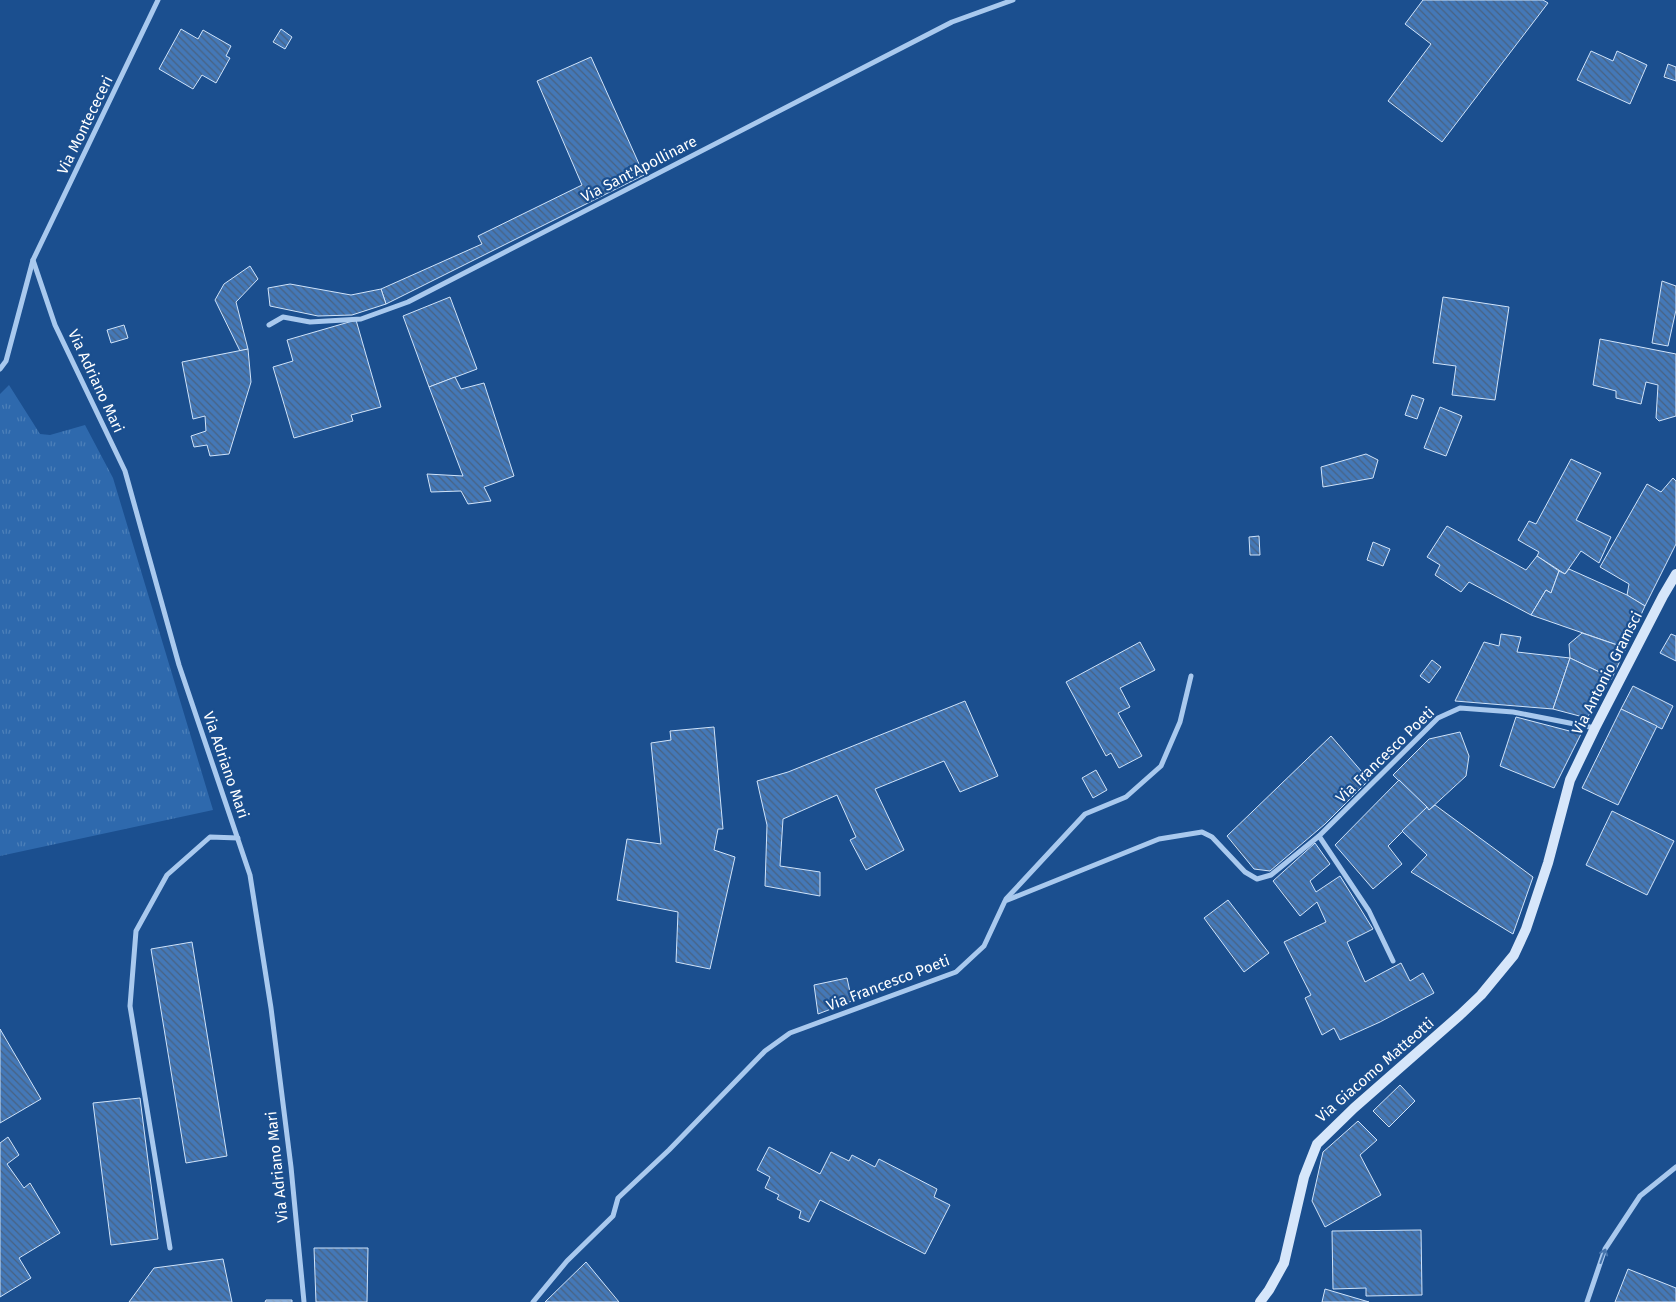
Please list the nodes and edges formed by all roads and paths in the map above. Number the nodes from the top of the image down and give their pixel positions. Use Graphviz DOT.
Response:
graph roads {
  1 [pos="158,0"];
  2 [pos="1013,0"];
  3 [pos="33,260"];
  4 [pos="269,325"];
  5 [pos="0,370"];
  6 [pos="1676,574"];
  7 [pos="1191,676"];
  8 [pos="1595,728"];
  9 [pos="1319,836"];
  10 [pos="238,838"];
  11 [pos="1543,879"];
  12 [pos="1005,900"];
  13 [pos="1393,961"];
  14 [pos="1676,1167"];
  15 [pos="170,1248"];
  16 [pos="304,1302"];
  17 [pos="533,1302"];
  18 [pos="1260,1302"];
  19 [pos="1587,1302"];
  1 -- 3 [label="street, Via Montececeri"];
  2 -- 4 [label="street, Via Sant'Apollinare"];
  3 -- 5 [label="street, Via Montececeri"];
  3 -- 10 [label="street, Via Adriano Mari"];
  6 -- 8 [label="main road, Via Antonio Gramsci"];
  7 -- 12 [label="street"];
  8 -- 9 [label="street, Via Francesco Poeti"];
  8 -- 11 [label="main road, Via Antonio Gramsci"];
  9 -- 12 [label="street, Via Francesco Poeti"];
  9 -- 13 [label="street"];
  10 -- 15 [label="street"];
  10 -- 16 [label="street, Via Adriano Mari"];
  11 -- 18 [label="main road, Via Giacomo Matteotti"];
  12 -- 17 [label="street, Via Francesco Poeti"];
  19 -- 14 [label="street, one-way"];
}
